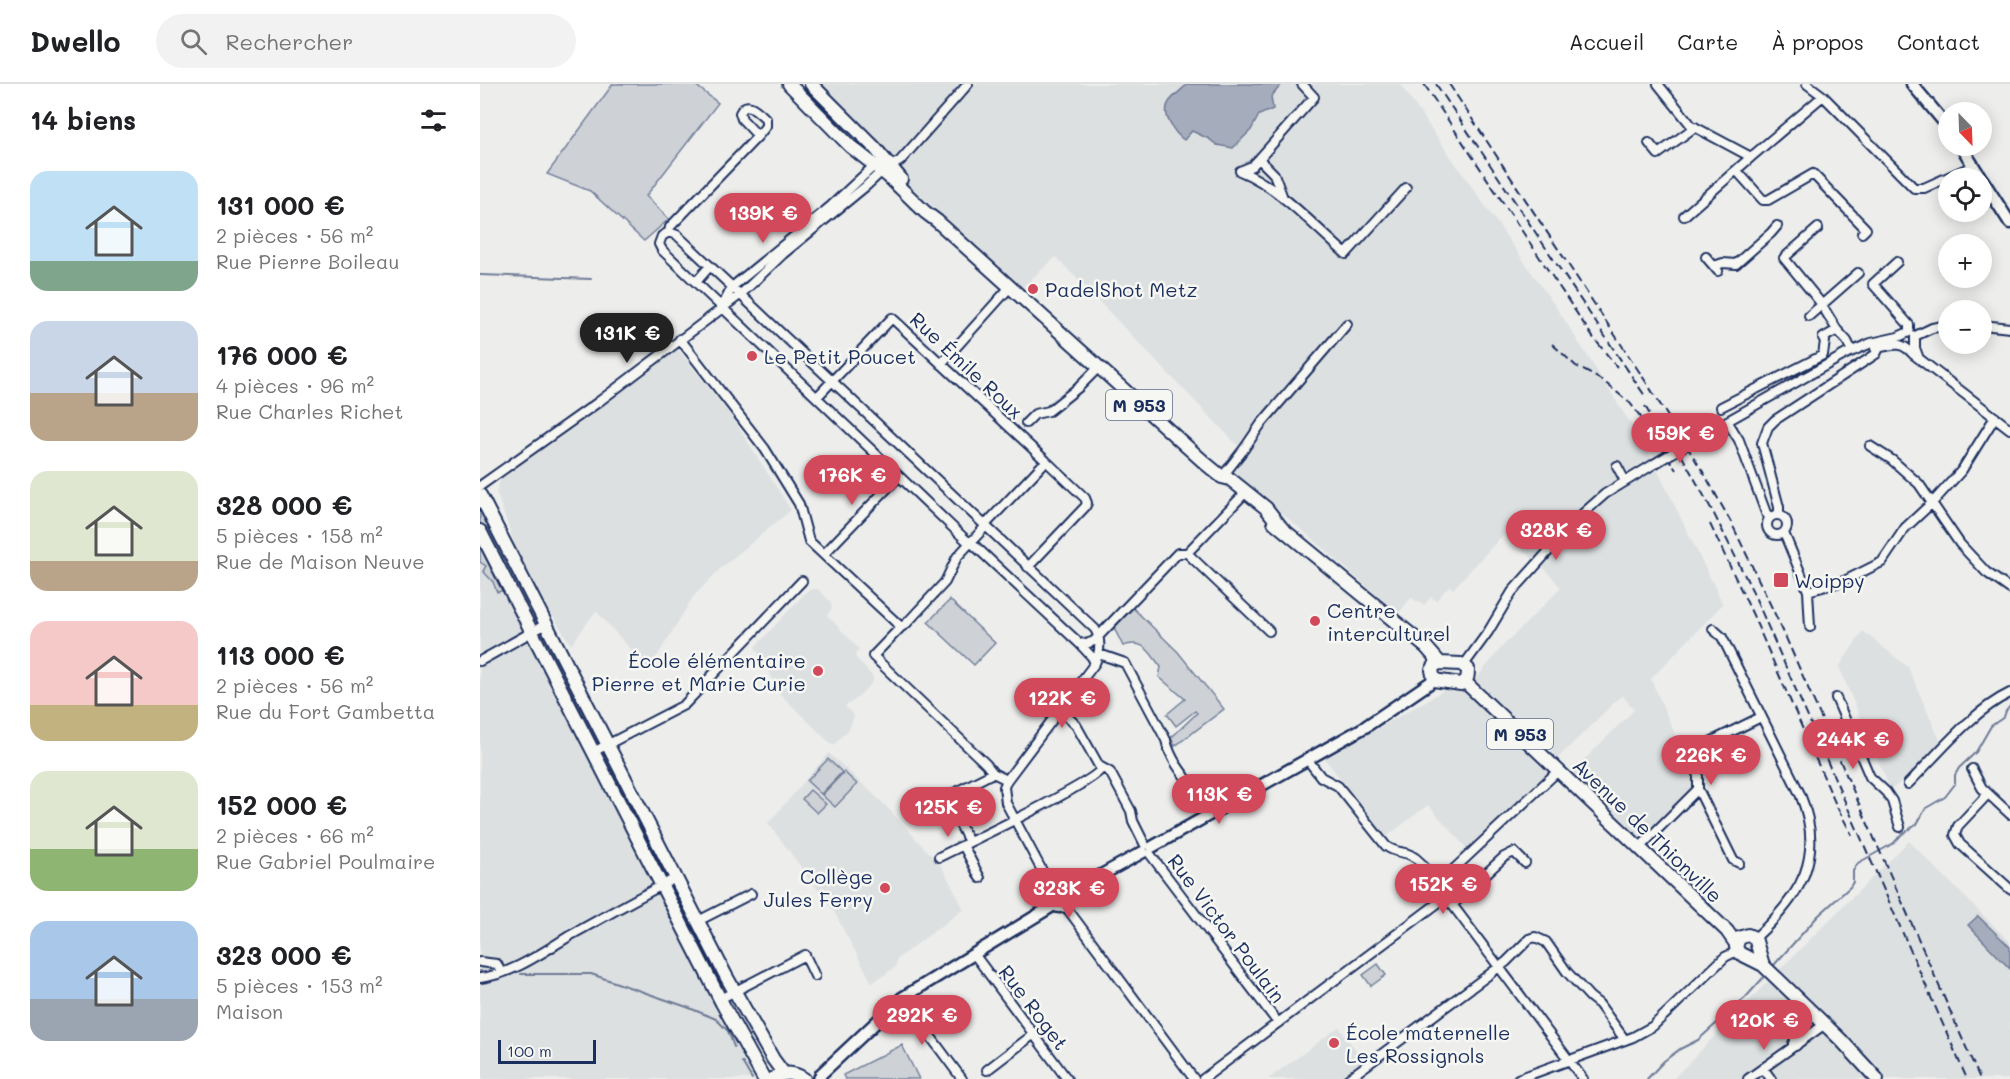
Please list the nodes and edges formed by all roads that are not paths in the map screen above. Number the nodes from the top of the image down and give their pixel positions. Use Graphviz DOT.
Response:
graph roads {
  1 [pos="789,84"];
  2 [pos="811,84"];
  3 [pos="968,84"];
  4 [pos="1302,84"];
  5 [pos="1658,84"];
  6 [pos="1807,84"];
  7 [pos="1912,84"];
  8 [pos="1823,96"];
  9 [pos="1938,115"];
  10 [pos="1695,127"];
  11 [pos="758,136"];
  12 [pos="1649,143"];
  13 [pos="1968,156"];
  14 [pos="1751,157"];
  15 [pos="1259,159"];
  16 [pos="879,166"];
  17 [pos="1974,166"];
  18 [pos="1737,171"];
  19 [pos="1406,188"];
  20 [pos="1992,196"];
  21 [pos="1284,199"];
  22 [pos="1684,216"];
  23 [pos="2010,223"];
  24 [pos="1776,226"];
  25 [pos="1818,228"];
  26 [pos="669,232"];
  27 [pos="1862,233"];
  28 [pos="1706,257"];
  29 [pos="1897,262"];
  30 [pos="710,266"];
  31 [pos="1858,273"];
  32 [pos="696,282"];
  33 [pos="732,287"];
  34 [pos="1010,287"];
  35 [pos="741,294"];
  36 [pos="1822,305"];
  37 [pos="722,307"];
  38 [pos="1809,316"];
  39 [pos="1347,324"];
  40 [pos="1992,326"];
  41 [pos="1938,327"];
  42 [pos="2010,328"];
  43 [pos="1837,330"];
  44 [pos="680,339"];
  45 [pos="1909,339"];
  46 [pos="1862,347"];
  47 [pos="1879,348"];
  48 [pos="1852,351"];
  49 [pos="941,364"];
  50 [pos="1098,368"];
  51 [pos="833,381"];
  52 [pos="817,397"];
  53 [pos="1721,407"];
  54 [pos="1995,417"];
  55 [pos="1727,421"];
  56 [pos="1026,423"];
  57 [pos="2010,429"];
  58 [pos="1870,446"];
  59 [pos="1046,461"];
  60 [pos="1617,466"];
  61 [pos="898,476"];
  62 [pos="1222,477"];
  63 [pos="1625,481"];
  64 [pos="480,486"];
  65 [pos="1243,494"];
  66 [pos="480,495"];
  67 [pos="1933,502"];
  68 [pos="1779,515"];
  69 [pos="1770,518"];
  70 [pos="985,526"];
  71 [pos="480,531"];
  72 [pos="1784,533"];
  73 [pos="970,543"];
  74 [pos="1187,553"];
  75 [pos="824,554"];
  76 [pos="1028,567"];
  77 [pos="802,581"];
  78 [pos="2010,589"];
  79 [pos="1808,591"];
  80 [pos="546,624"];
  81 [pos="901,627"];
  82 [pos="1810,627"];
  83 [pos="1713,629"];
  84 [pos="1269,631"];
  85 [pos="532,632"];
  86 [pos="1099,636"];
  87 [pos="1079,643"];
  88 [pos="1099,654"];
  89 [pos="480,661"];
  90 [pos="1095,663"];
  91 [pos="1440,663"];
  92 [pos="1464,665"];
  93 [pos="1434,680"];
  94 [pos="1465,682"];
  95 [pos="2010,693"];
  96 [pos="1836,698"];
  97 [pos="1060,710"];
  98 [pos="1761,717"];
  99 [pos="607,744"];
  100 [pos="593,752"];
  101 [pos="1307,759"];
  102 [pos="1102,768"];
  103 [pos="1972,769"];
  104 [pos="1558,771"];
  105 [pos="993,773"];
  106 [pos="1007,780"];
  107 [pos="1908,784"];
  108 [pos="1698,789"];
  109 [pos="1988,794"];
  110 [pos="1212,813"];
  111 [pos="2010,814"];
  112 [pos="1015,819"];
  113 [pos="1900,827"];
  114 [pos="966,844"];
  115 [pos="1146,846"];
  116 [pos="1639,848"];
  117 [pos="939,857"];
  118 [pos="1525,863"];
  119 [pos="1739,863"];
  120 [pos="676,878"];
  121 [pos="980,878"];
  122 [pos="661,885"];
  123 [pos="1437,885"];
  124 [pos="2010,889"];
  125 [pos="751,894"];
  126 [pos="1446,897"];
  127 [pos="1060,900"];
  128 [pos="1452,905"];
  129 [pos="698,921"];
  130 [pos="1738,944"];
  131 [pos="1754,948"];
  132 [pos="974,954"];
  133 [pos="480,963"];
  134 [pos="1498,967"];
  135 [pos="501,973"];
  136 [pos="816,976"];
  137 [pos="480,978"];
  138 [pos="734,992"];
  139 [pos="902,998"];
  140 [pos="720,999"];
  141 [pos="1800,1001"];
  142 [pos="1278,1023"];
  143 [pos="1825,1024"];
  144 [pos="1034,1034"];
  145 [pos="1625,1040"];
  146 [pos="1794,1044"];
  147 [pos="1569,1061"];
  148 [pos="1763,1068"];
  149 [pos="987,1070"];
  150 [pos="778,1076"];
  151 [pos="820,1076"];
  152 [pos="803,1078"];
  153 [pos="764,1079"];
  154 [pos="962,1079"];
  155 [pos="1067,1079"];
  156 [pos="1194,1079"];
  157 [pos="1203,1079"];
  158 [pos="1348,1079"];
  159 [pos="1518,1079"];
  160 [pos="1583,1079"];
  161 [pos="1748,1079"];
  162 [pos="1771,1079"];
  163 [pos="1877,1079"];
  1 -- 16 [label="main road, M 953"];
  2 -- 16 [label="main road, M 953"];
  3 -- 16 [label="street"];
  4 -- 15 [label="street"];
  5 -- 10 [label="street"];
  6 -- 8 [label="street"];
  7 -- 9 [label="street"];
  8 -- 14 [label="street"];
  8 -- 17 [label="street"];
  10 -- 12 [label="street"];
  10 -- 14 [label="street"];
  11 -- 26 [label="street"];
  13 -- 17 [label="street"];
  14 -- 18 [label="street"];
  15 -- 21 [label="street"];
  15 -- 21 [label="street"];
  16 -- 33 [label="street"];
  16 -- 34 [label="main road, M 953"];
  16 -- 35 [label="street"];
  18 -- 22 [label="street"];
  18 -- 27 [label="street"];
  19 -- 21 [label="street"];
  20 -- 23 [label="street"];
  24 -- 28 [label="street"];
  25 -- 36 [label="street"];
  26 -- 30 [label="street"];
  26 -- 32 [label="street"];
  29 -- 45 [label="street"];
  30 -- 32 [label="street"];
  30 -- 33 [label="street"];
  31 -- 36 [label="street"];
  32 -- 37 [label="street"];
  33 -- 35 [label="street"];
  33 -- 37 [label="street"];
  34 -- 49 [label="street"];
  34 -- 50 [label="main road, M 953"];
  35 -- 37 [label="street"];
  35 -- 51 [label="street"];
  36 -- 38 [label="street"];
  36 -- 43 [label="street"];
  37 -- 44 [label="street"];
  37 -- 52 [label="street"];
  39 -- 62 [label="street"];
  40 -- 42 [label="street"];
  41 -- 45 [label="street"];
  43 -- 48 [label="street"];
  43 -- 53 [label="street"];
  44 -- 64 [label="street"];
  44 -- 75 [label="street"];
  45 -- 46 [label="street"];
  45 -- 47 [label="street"];
  45 -- 54 [label="street"];
  46 -- 47 [label="street"];
  46 -- 48 [label="street"];
  47 -- 68 [label="street"];
  48 -- 55 [label="street"];
  49 -- 51 [label="street, Rue Émile Roux"];
  49 -- 59 [label="street, Rue Émile Roux"];
  50 -- 56 [label="street"];
  50 -- 62 [label="main road, M 953"];
  51 -- 52 [label="street, Rue Émile Roux"];
  51 -- 70 [label="street"];
  52 -- 61 [label="street"];
  54 -- 57 [label="street"];
  54 -- 67 [label="street"];
  55 -- 63 [label="street, bridge"];
  55 -- 69 [label="street"];
  58 -- 67 [label="street"];
  59 -- 70 [label="street"];
  59 -- 76 [label="street, Rue Émile Roux"];
  60 -- 63 [label="street"];
  61 -- 73 [label="street"];
  61 -- 75 [label="street"];
  62 -- 65 [label="main road, M 953"];
  63 -- 92 [label="street"];
  65 -- 74 [label="street"];
  65 -- 91 [label="main road, M 953"];
  66 -- 80 [label="main road"];
  67 -- 78 [label="street"];
  67 -- 79 [label="street"];
  68 -- 69 [label="street"];
  68 -- 72 [label="street"];
  69 -- 72 [label="street"];
  70 -- 73 [label="street"];
  70 -- 76 [label="street"];
  71 -- 85 [label="main road"];
  72 -- 79 [label="street"];
  73 -- 81 [label="street"];
  73 -- 87 [label="street"];
  74 -- 84 [label="street"];
  74 -- 86 [label="street"];
  75 -- 81 [label="street"];
  76 -- 86 [label="street"];
  77 -- 99 [label="street"];
  79 -- 82 [label="street"];
  80 -- 85 [label="street"];
  80 -- 99 [label="main road"];
  81 -- 105 [label="street"];
  83 -- 98 [label="street"];
  85 -- 89 [label="street"];
  85 -- 100 [label="main road"];
  86 -- 87 [label="street"];
  86 -- 88 [label="street"];
  87 -- 90 [label="street"];
  88 -- 90 [label="street"];
  88 -- 110 [label="street"];
  90 -- 97 [label="street"];
  91 -- 92 [label="main road"];
  91 -- 93 [label="main road"];
  92 -- 94 [label="main road"];
  93 -- 94 [label="main road"];
  93 -- 101 [label="street"];
  94 -- 104 [label="main road, Avenue de Thionville / M 953"];
  95 -- 107 [label="street"];
  96 -- 113 [label="street"];
  97 -- 102 [label="street, Rue Victor Poulain"];
  97 -- 106 [label="street"];
  98 -- 108 [label="street"];
  98 -- 131 [label="street"];
  99 -- 100 [label="street"];
  99 -- 120 [label="main road"];
  100 -- 122 [label="main road"];
  101 -- 110 [label="street"];
  101 -- 123 [label="street"];
  102 -- 112 [label="street"];
  102 -- 115 [label="street, Rue Victor Poulain"];
  103 -- 109 [label="street"];
  104 -- 116 [label="main road, Avenue de Thionville / M 953"];
  104 -- 123 [label="street"];
  105 -- 106 [label="street"];
  105 -- 114 [label="street"];
  106 -- 112 [label="street"];
  108 -- 116 [label="street"];
  108 -- 119 [label="street"];
  109 -- 111 [label="street"];
  109 -- 124 [label="street"];
  110 -- 115 [label="street"];
  112 -- 114 [label="street"];
  112 -- 127 [label="street"];
  114 -- 117 [label="street"];
  114 -- 121 [label="street"];
  115 -- 127 [label="street"];
  115 -- 142 [label="street, Rue Victor Poulain"];
  116 -- 130 [label="main road, Avenue de Thionville / M 953"];
  118 -- 128 [label="street"];
  120 -- 122 [label="street"];
  120 -- 129 [label="main road"];
  122 -- 135 [label="street"];
  122 -- 140 [label="main road"];
  123 -- 126 [label="street"];
  125 -- 129 [label="street"];
  126 -- 128 [label="street"];
  126 -- 142 [label="street"];
  127 -- 132 [label="street"];
  127 -- 156 [label="street"];
  128 -- 134 [label="street"];
  129 -- 138 [label="main road"];
  130 -- 131 [label="main road"];
  130 -- 131 [label="main road"];
  130 -- 145 [label="street"];
  131 -- 141 [label="main road"];
  132 -- 139 [label="street"];
  132 -- 144 [label="street, Rue Roget"];
  133 -- 135 [label="street"];
  134 -- 145 [label="street"];
  134 -- 147 [label="street"];
  134 -- 158 [label="street"];
  135 -- 137 [label="street"];
  136 -- 138 [label="street"];
  138 -- 140 [label="street"];
  138 -- 150 [label="main road"];
  139 -- 151 [label="street"];
  139 -- 154 [label="street"];
  140 -- 153 [label="main road"];
  141 -- 143 [label="main road"];
  141 -- 146 [label="main road"];
  142 -- 157 [label="street"];
  143 -- 146 [label="street"];
  143 -- 163 [label="main road"];
  144 -- 149 [label="street"];
  144 -- 155 [label="street, Rue Roget"];
  145 -- 147 [label="street"];
  146 -- 148 [label="street"];
  147 -- 159 [label="street"];
  147 -- 160 [label="street"];
  148 -- 161 [label="street"];
  148 -- 162 [label="street"];
  150 -- 152 [label="main road"];
  151 -- 152 [label="street"];
}
